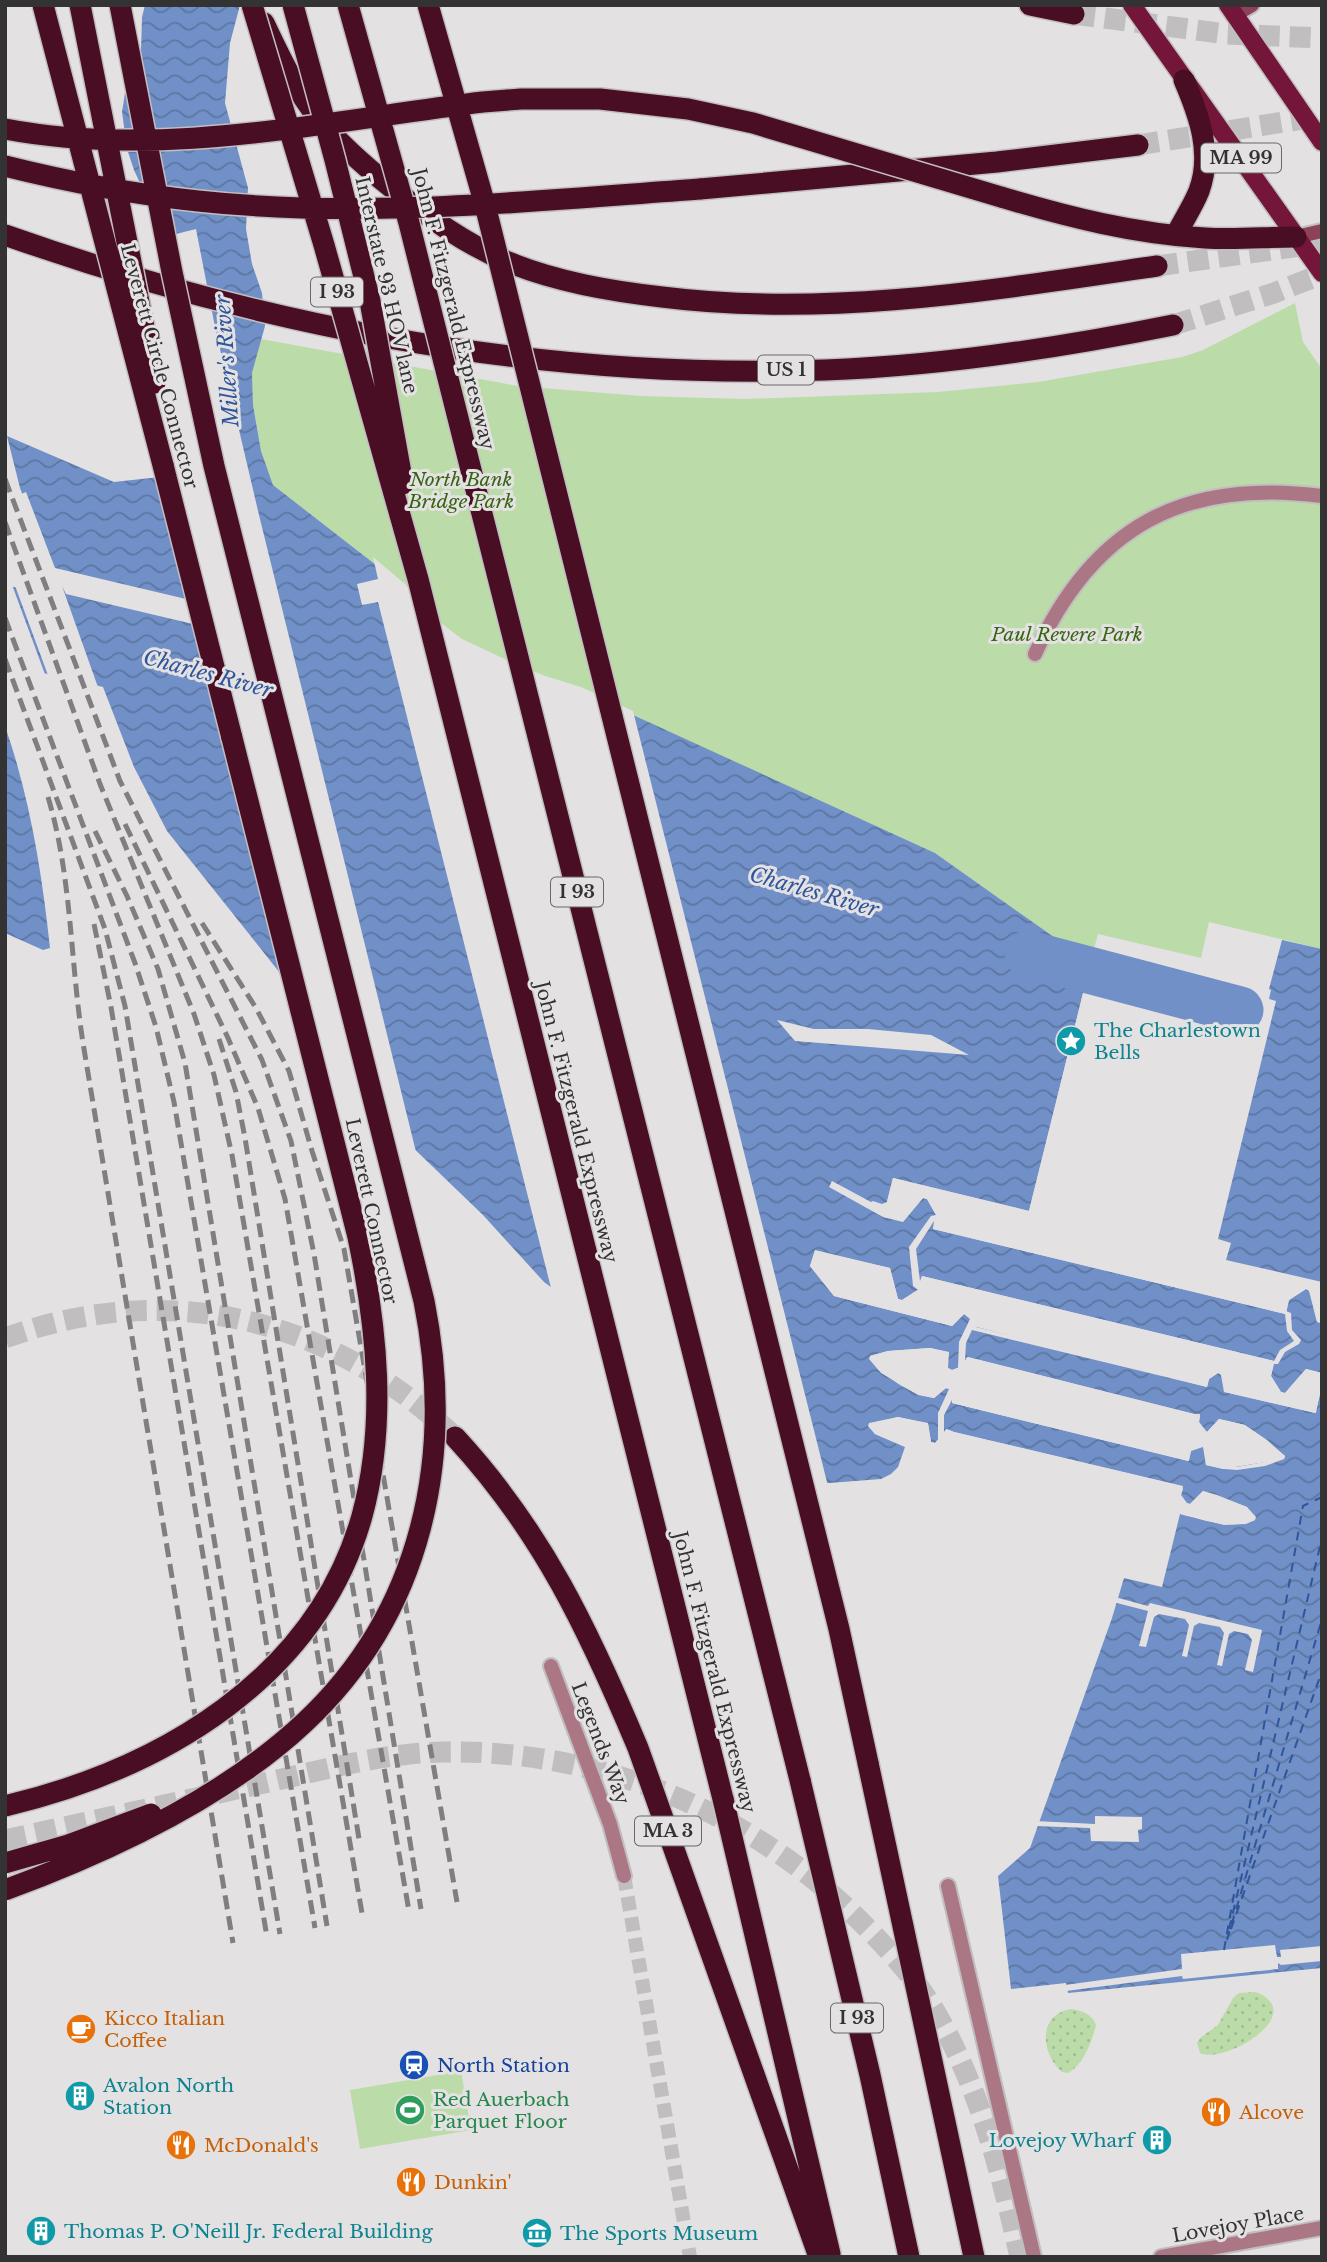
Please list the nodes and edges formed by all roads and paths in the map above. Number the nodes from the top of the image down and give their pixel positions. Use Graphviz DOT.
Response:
graph roads {
  1 [pos="43,5"];
  2 [pos="80,5"];
  3 [pos="120,5"];
  4 [pos="293,5"];
  5 [pos="348,5"];
  6 [pos="428,5"];
  7 [pos="1030,5"];
  8 [pos="1132,5"];
  9 [pos="1252,5"];
  10 [pos="256,9"];
  11 [pos="1231,10"];
  12 [pos="1074,14"];
  13 [pos="1184,80"];
  14 [pos="5,130"];
  15 [pos="1322,142"];
  16 [pos="1138,145"];
  17 [pos="5,166"];
  18 [pos="1322,231"];
  19 [pos="5,235"];
  20 [pos="1176,235"];
  21 [pos="1296,237"];
  22 [pos="1157,266"];
  23 [pos="1322,273"];
  24 [pos="1174,326"];
  25 [pos="163,465"];
  26 [pos="1322,496"];
  27 [pos="418,579"];
  28 [pos="1035,654"];
  29 [pos="232,738"];
  30 [pos="290,767"];
  31 [pos="455,1437"];
  32 [pos="551,1665"];
  33 [pos="242,1772"];
  34 [pos="5,1807"];
  35 [pos="5,1863"];
  36 [pos="624,1876"];
  37 [pos="948,1886"];
  38 [pos="5,1890"];
  39 [pos="1322,2228"];
  40 [pos="819,2257"];
  41 [pos="831,2257"];
  42 [pos="909,2257"];
  43 [pos="974,2257"];
  44 [pos="1034,2257"];
  45 [pos="1161,2257"];
  1 -- 25 [label="highway, Leverett Circle Connector, bridge"];
  2 -- 25 [label="highway, bridge"];
  3 -- 30 [label="highway, Leverett Circle Connector, bridge"];
  4 -- 27 [label="highway, Interstate 93 HOV lane / I 93, bridge"];
  5 -- 42 [label="highway, John F. Fitzgerald Expressway / I 93, bridge"];
  6 -- 43 [label="highway, bridge"];
  7 -- 12 [label="highway"];
  8 -- 13 [label="main road, MA 99"];
  9 -- 11 [label="main road"];
  10 -- 22 [label="highway"];
  10 -- 27 [label="highway, John F. Fitzgerald Expressway / I 93, bridge"];
  11 -- 15 [label="main road"];
  13 -- 20 [label="highway"];
  13 -- 21 [label="main road, MA 99"];
  14 -- 20 [label="highway, bridge"];
  16 -- 17 [label="highway, bridge"];
  18 -- 21 [label="main road"];
  19 -- 24 [label="highway, US 1, bridge"];
  20 -- 21 [label="highway"];
  21 -- 23 [label="main road, MA 99"];
  25 -- 29 [label="highway, Leverett Circle Connector"];
  26 -- 28 [label="street"];
  27 -- 41 [label="highway, John F. Fitzgerald Expressway / I 93, bridge"];
  29 -- 34 [label="highway, Leverett Connector, bridge"];
  30 -- 33 [label="highway, Leverett Connector, bridge"];
  31 -- 40 [label="highway, MA 3"];
  32 -- 36 [label="street, Legends Way"];
  33 -- 35 [label="highway, bridge"];
  33 -- 38 [label="highway, bridge"];
  37 -- 44 [label="street"];
  39 -- 45 [label="street, Lovejoy Place"];
}
